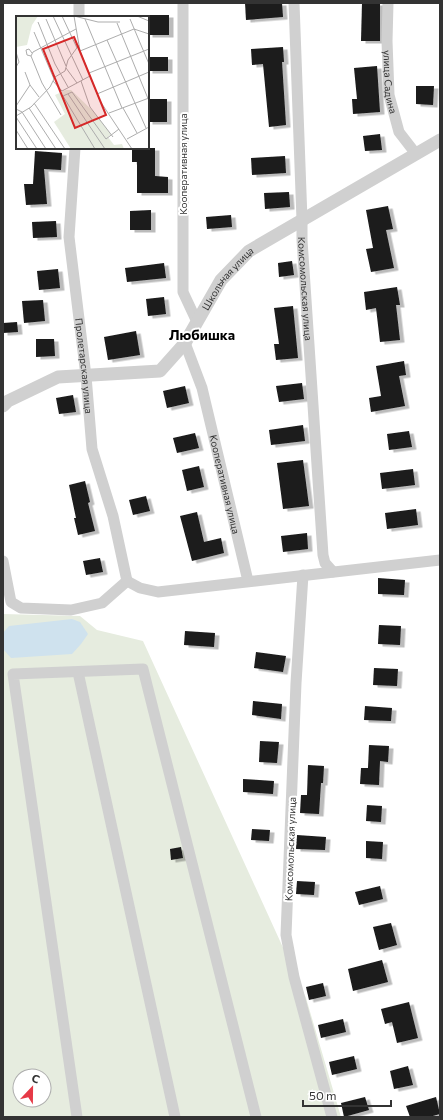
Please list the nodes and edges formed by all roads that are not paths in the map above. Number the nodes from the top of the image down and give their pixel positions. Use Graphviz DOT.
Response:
graph roads {
  1 [pos="79,3"];
  2 [pos="183,3"];
  3 [pos="294,3"];
  4 [pos="388,3"];
  5 [pos="79,16"];
  6 [pos="440,140"];
  7 [pos="74,149"];
  8 [pos="416,154"];
  9 [pos="302,220"];
  10 [pos="197,322"];
  11 [pos="186,343"];
  12 [pos="86,376"];
  13 [pos="3,406"];
  14 [pos="440,560"];
  15 [pos="3,561"];
  16 [pos="333,572"];
  17 [pos="302,575"];
  18 [pos="127,581"];
  19 [pos="248,581"];
  20 [pos="78,672"];
  21 [pos="77,1117"];
  22 [pos="175,1117"];
  23 [pos="256,1117"];
  24 [pos="332,1117"];
  1 -- 5 [label="street"];
  2 -- 10 [label="street, Кооперативная улица"];
  3 -- 9 [label="street, Комсомольская улица"];
  4 -- 8 [label="street, улица Садина"];
  6 -- 8 [label="street, Школьная улица"];
  7 -- 12 [label="street, Пролетарская улица"];
  8 -- 9 [label="street, Школьная улица"];
  9 -- 10 [label="street, Школьная улица"];
  9 -- 16 [label="street, Комсомольская улица"];
  10 -- 11 [label="street, Школьная улица"];
  11 -- 12 [label="street, Школьная улица"];
  11 -- 19 [label="street, Кооперативная улица"];
  12 -- 13 [label="street, Школьная улица"];
  12 -- 18 [label="street, Пролетарская улица"];
  14 -- 16 [label="street"];
  15 -- 18 [label="street"];
  16 -- 17 [label="street"];
  17 -- 19 [label="street"];
  17 -- 24 [label="street, Комсомольская улица"];
  18 -- 19 [label="street"];
  20 -- 21 [label="street"];
  20 -- 22 [label="street"];
  20 -- 23 [label="street"];
}
